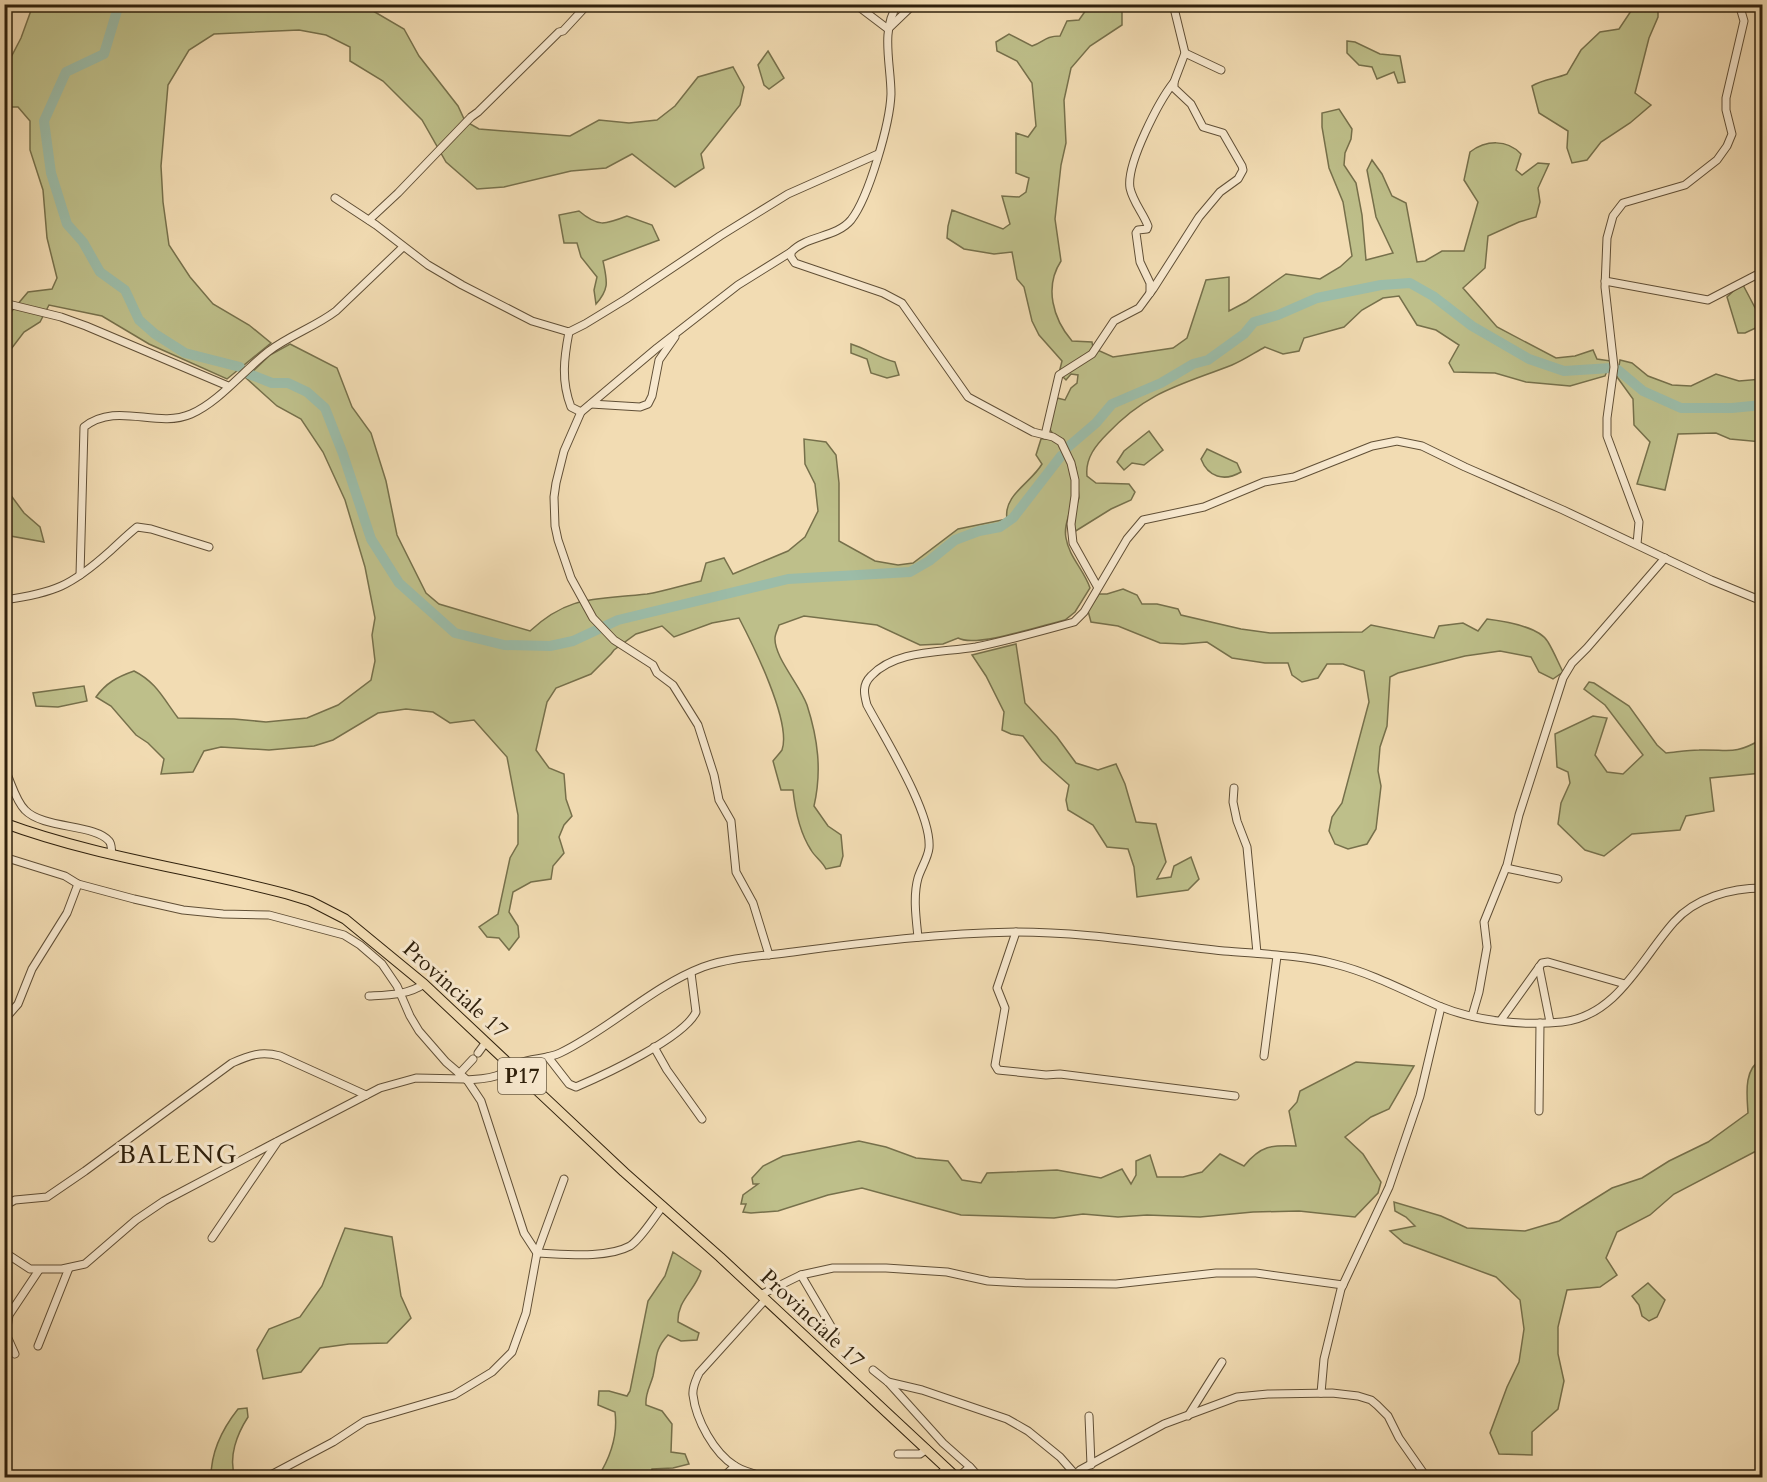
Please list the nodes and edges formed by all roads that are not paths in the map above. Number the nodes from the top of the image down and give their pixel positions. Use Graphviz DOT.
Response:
graph roads {
  1 [pos="588,4"];
  2 [pos="855,4"];
  3 [pos="898,4"];
  4 [pos="914,4"];
  5 [pos="1173,4"];
  6 [pos="1739,4"];
  7 [pos="888,29"];
  8 [pos="1185,53"];
  9 [pos="1221,70"];
  10 [pos="1174,82"];
  11 [pos="878,154"];
  12 [pos="335,198"];
  13 [pos="369,220"];
  14 [pos="403,247"];
  15 [pos="791,252"];
  16 [pos="1762,272"];
  17 [pos="1605,281"];
  18 [pos="1150,293"];
  19 [pos="4,303"];
  20 [pos="569,332"];
  21 [pos="678,332"];
  22 [pos="228,386"];
  23 [pos="591,404"];
  24 [pos="580,412"];
  25 [pos="1044,435"];
  26 [pos="1637,544"];
  27 [pos="209,547"];
  28 [pos="1665,558"];
  29 [pos="80,575"];
  30 [pos="1097,586"];
  31 [pos="4,600"];
  32 [pos="1762,601"];
  33 [pos="4,768"];
  34 [pos="1234,788"];
  35 [pos="4,823"];
  36 [pos="112,854"];
  37 [pos="4,857"];
  38 [pos="1506,868"];
  39 [pos="1558,879"];
  40 [pos="78,884"];
  41 [pos="1762,888"];
  42 [pos="1016,932"];
  43 [pos="918,937"];
  44 [pos="1257,953"];
  45 [pos="769,955"];
  46 [pos="1277,956"];
  47 [pos="1539,967"];
  48 [pos="691,973"];
  49 [pos="424,984"];
  50 [pos="1625,984"];
  51 [pos="402,993"];
  52 [pos="369,996"];
  53 [pos="1442,1007"];
  54 [pos="1472,1016"];
  55 [pos="4,1020"];
  56 [pos="1502,1020"];
  57 [pos="1550,1022"];
  58 [pos="1540,1023"];
  59 [pos="486,1042"];
  60 [pos="654,1047"];
  61 [pos="1264,1056"];
  62 [pos="548,1057"];
  63 [pos="512,1066"];
  64 [pos="463,1078"];
  65 [pos="366,1095"];
  66 [pos="1235,1096"];
  67 [pos="1539,1111"];
  68 [pos="702,1119"];
  69 [pos="278,1141"];
  70 [pos="564,1179"];
  71 [pos="4,1206"];
  72 [pos="663,1206"];
  73 [pos="212,1238"];
  74 [pos="4,1252"];
  75 [pos="537,1253"];
  76 [pos="69,1268"];
  77 [pos="39,1270"];
  78 [pos="801,1275"];
  79 [pos="1343,1285"];
  80 [pos="762,1298"];
  81 [pos="5,1323"];
  82 [pos="835,1333"];
  83 [pos="38,1346"];
  84 [pos="15,1354"];
  85 [pos="1222,1362"];
  86 [pos="873,1370"];
  87 [pos="888,1382"];
  88 [pos="1321,1393"];
  89 [pos="1089,1416"];
  90 [pos="1188,1416"];
  91 [pos="927,1449"];
  92 [pos="898,1454"];
  93 [pos="1091,1465"];
  94 [pos="735,1466"];
  95 [pos="970,1467"];
  96 [pos="947,1468"];
  97 [pos="1073,1476"];
  98 [pos="265,1478"];
  99 [pos="722,1478"];
  100 [pos="771,1478"];
  101 [pos="940,1478"];
  102 [pos="957,1478"];
  103 [pos="980,1478"];
  104 [pos="1427,1478"];
  1 -- 13 [label="street"];
  2 -- 7 [label="street"];
  3 -- 7 [label="street"];
  4 -- 7 [label="street"];
  5 -- 8 [label="street"];
  6 -- 17 [label="street"];
  7 -- 11 [label="street"];
  8 -- 9 [label="street"];
  8 -- 10 [label="street"];
  10 -- 18 [label="street"];
  10 -- 18 [label="street"];
  11 -- 15 [label="street"];
  11 -- 20 [label="street"];
  12 -- 13 [label="street"];
  13 -- 14 [label="street"];
  14 -- 20 [label="street"];
  14 -- 22 [label="street"];
  15 -- 21 [label="street"];
  15 -- 25 [label="street"];
  16 -- 17 [label="street"];
  17 -- 26 [label="street"];
  18 -- 25 [label="street"];
  19 -- 22 [label="street"];
  20 -- 24 [label="street"];
  21 -- 23 [label="street"];
  21 -- 23 [label="street"];
  22 -- 29 [label="street"];
  23 -- 24 [label="street"];
  24 -- 45 [label="street"];
  25 -- 30 [label="street"];
  26 -- 28 [label="street"];
  26 -- 30 [label="street"];
  27 -- 29 [label="street"];
  28 -- 32 [label="street"];
  28 -- 38 [label="street"];
  29 -- 31 [label="street"];
  30 -- 43 [label="street"];
  33 -- 36 [label="street"];
  34 -- 44 [label="street"];
  35 -- 36 [label="main road, Provinciale 17 / P17"];
  36 -- 49 [label="main road, Provinciale 17 / P17"];
  37 -- 40 [label="street"];
  38 -- 39 [label="street"];
  38 -- 54 [label="street"];
  40 -- 51 [label="street"];
  40 -- 55 [label="street"];
  41 -- 50 [label="street"];
  42 -- 43 [label="street"];
  42 -- 44 [label="street"];
  42 -- 66 [label="street"];
  43 -- 45 [label="street"];
  44 -- 46 [label="street"];
  45 -- 48 [label="street"];
  46 -- 53 [label="street"];
  46 -- 61 [label="street"];
  47 -- 50 [label="street"];
  47 -- 56 [label="street"];
  47 -- 57 [label="street"];
  48 -- 60 [label="street"];
  48 -- 62 [label="street"];
  49 -- 51 [label="street"];
  49 -- 59 [label="main road, Provinciale 17 / P17"];
  50 -- 57 [label="street"];
  51 -- 52 [label="street"];
  51 -- 64 [label="street"];
  53 -- 54 [label="street"];
  53 -- 79 [label="street"];
  54 -- 56 [label="street"];
  56 -- 58 [label="street"];
  57 -- 58 [label="street"];
  58 -- 67 [label="street"];
  59 -- 63 [label="main road, Provinciale 17 / P17"];
  59 -- 64 [label="street"];
  60 -- 62 [label="street"];
  60 -- 68 [label="street"];
  62 -- 63 [label="street"];
  63 -- 64 [label="street"];
  63 -- 72 [label="main road, Provinciale 17 / P17"];
  64 -- 65 [label="street"];
  64 -- 75 [label="street"];
  65 -- 69 [label="street"];
  65 -- 71 [label="street"];
  69 -- 73 [label="street"];
  69 -- 76 [label="street"];
  70 -- 75 [label="street"];
  72 -- 75 [label="street"];
  72 -- 80 [label="main road, Provinciale 17 / P17"];
  74 -- 77 [label="street"];
  75 -- 98 [label="street"];
  76 -- 77 [label="street"];
  76 -- 83 [label="street"];
  77 -- 81 [label="street"];
  78 -- 79 [label="street"];
  78 -- 80 [label="street"];
  78 -- 82 [label="street"];
  79 -- 88 [label="street"];
  80 -- 91 [label="main road, Provinciale 17 / P17"];
  80 -- 94 [label="street"];
  81 -- 84 [label="street"];
  85 -- 90 [label="street"];
  86 -- 87 [label="street"];
  87 -- 95 [label="street"];
  87 -- 97 [label="street"];
  88 -- 90 [label="street"];
  88 -- 104 [label="street"];
  89 -- 93 [label="street"];
  90 -- 93 [label="street"];
  91 -- 92 [label="street"];
  91 -- 96 [label="main road, Provinciale 17 / P17"];
  93 -- 97 [label="street"];
  94 -- 99 [label="street"];
  94 -- 100 [label="street"];
  95 -- 102 [label="street"];
  95 -- 103 [label="street"];
  96 -- 101 [label="street"];
  96 -- 102 [label="main road, Provinciale 17 / P17"];
}
